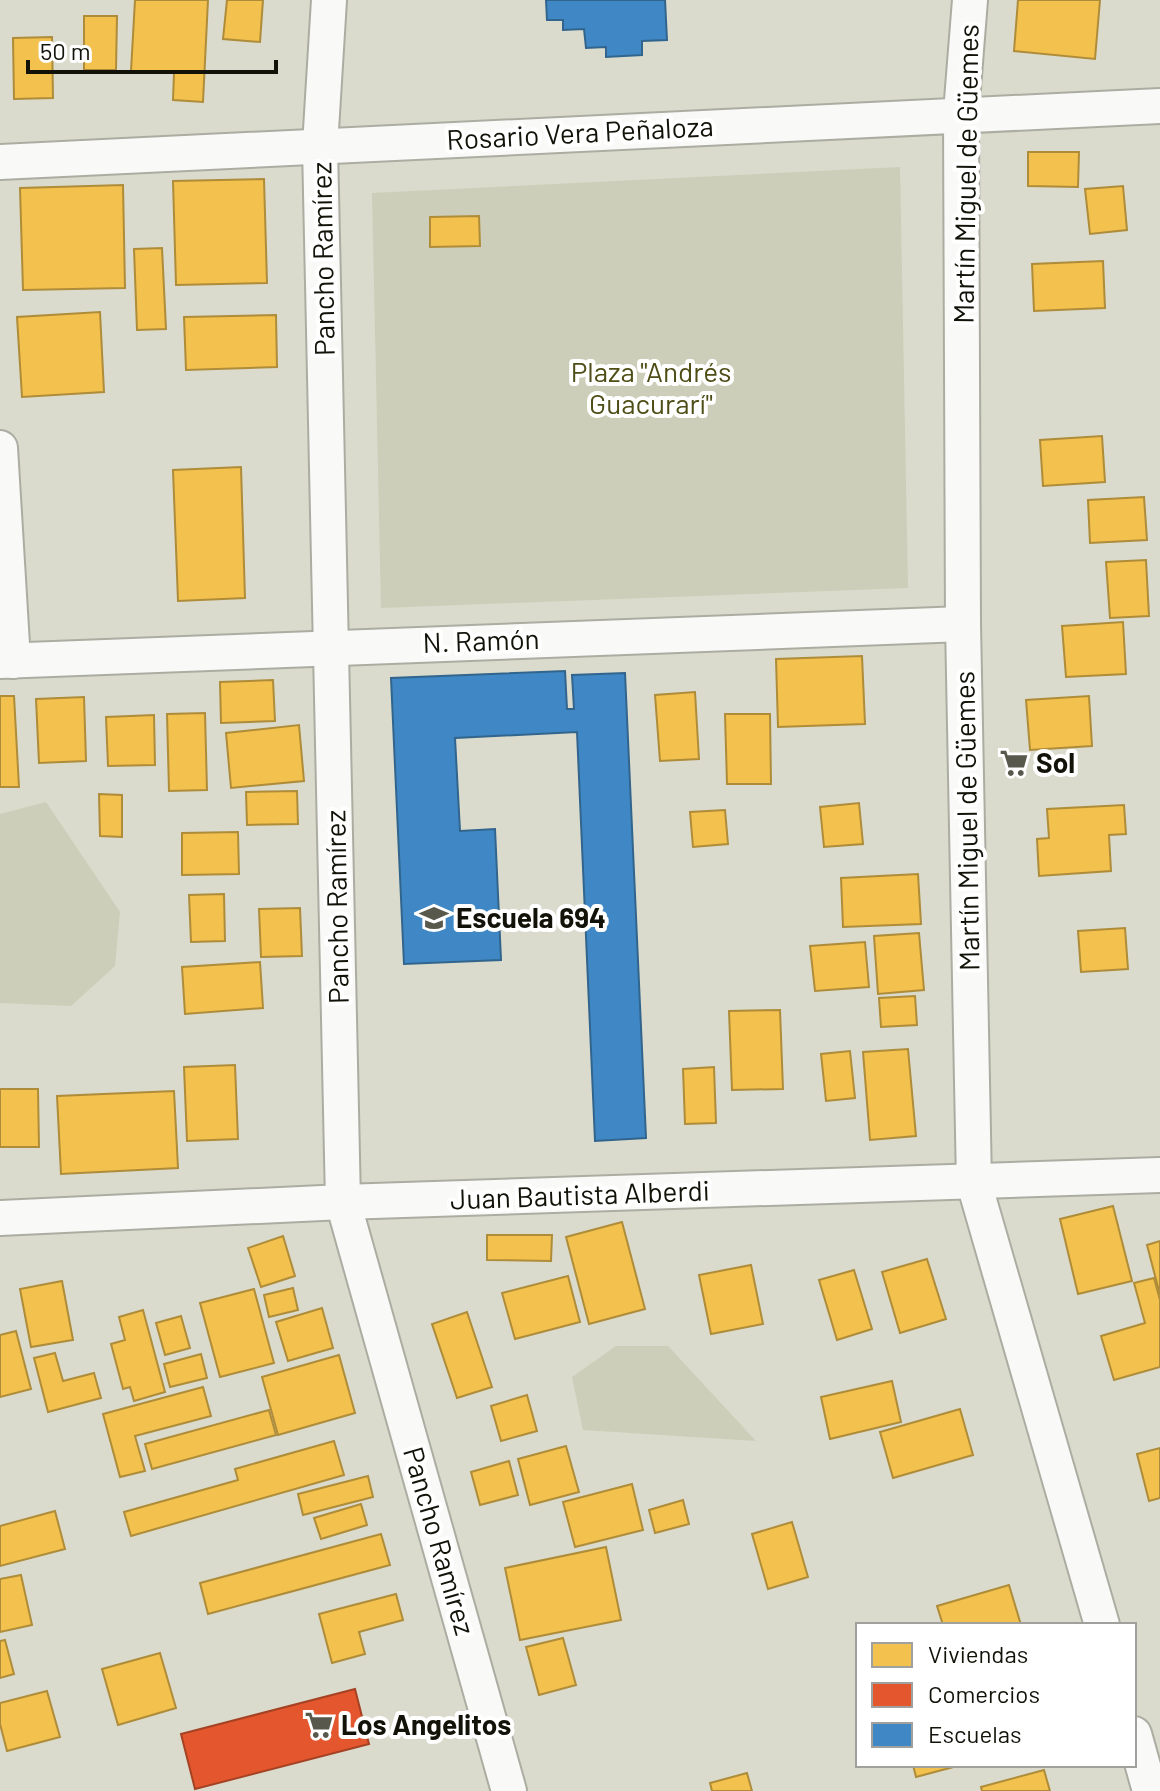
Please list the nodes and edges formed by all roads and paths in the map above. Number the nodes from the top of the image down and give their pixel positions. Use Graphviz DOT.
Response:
graph roads {
  1 [pos="329,0"];
  2 [pos="970,0"];
  3 [pos="1160,106"];
  4 [pos="961,113"];
  5 [pos="320,146"];
  6 [pos="0,162"];
  7 [pos="0,448"];
  8 [pos="963,624"];
  9 [pos="330,647"];
  10 [pos="7,661"];
  11 [pos="1160,1175"];
  12 [pos="974,1183"];
  13 [pos="343,1202"];
  14 [pos="0,1218"];
  15 [pos="1101,1623"];
  16 [pos="1136,1741"];
  17 [pos="509,1791"];
  18 [pos="1150,1791"];
  1 -- 5 [label="street, Pancho Ramírez"];
  2 -- 4 [label="street, Martín Miguel de Güemes"];
  3 -- 4 [label="street, Rosario Vera Peñaloza"];
  4 -- 5 [label="street, Rosario Vera Peñaloza"];
  4 -- 8 [label="street, Martín Miguel de Güemes"];
  5 -- 6 [label="street, Rosario Vera Peñaloza"];
  5 -- 9 [label="street, Pancho Ramírez"];
  7 -- 10 [label="street"];
  8 -- 9 [label="street, N. Ramón"];
  8 -- 12 [label="street, Martín Miguel de Güemes"];
  9 -- 10 [label="street, N. Ramón"];
  9 -- 13 [label="street, Pancho Ramírez"];
  11 -- 12 [label="street, Juan Bautista Alberdi"];
  12 -- 13 [label="street, Juan Bautista Alberdi"];
  12 -- 15 [label="street, Martín Miguel de Güemes"];
  13 -- 14 [label="street, Juan Bautista Alberdi"];
  13 -- 17 [label="street, Pancho Ramírez"];
  16 -- 18 [label="street"];
}
